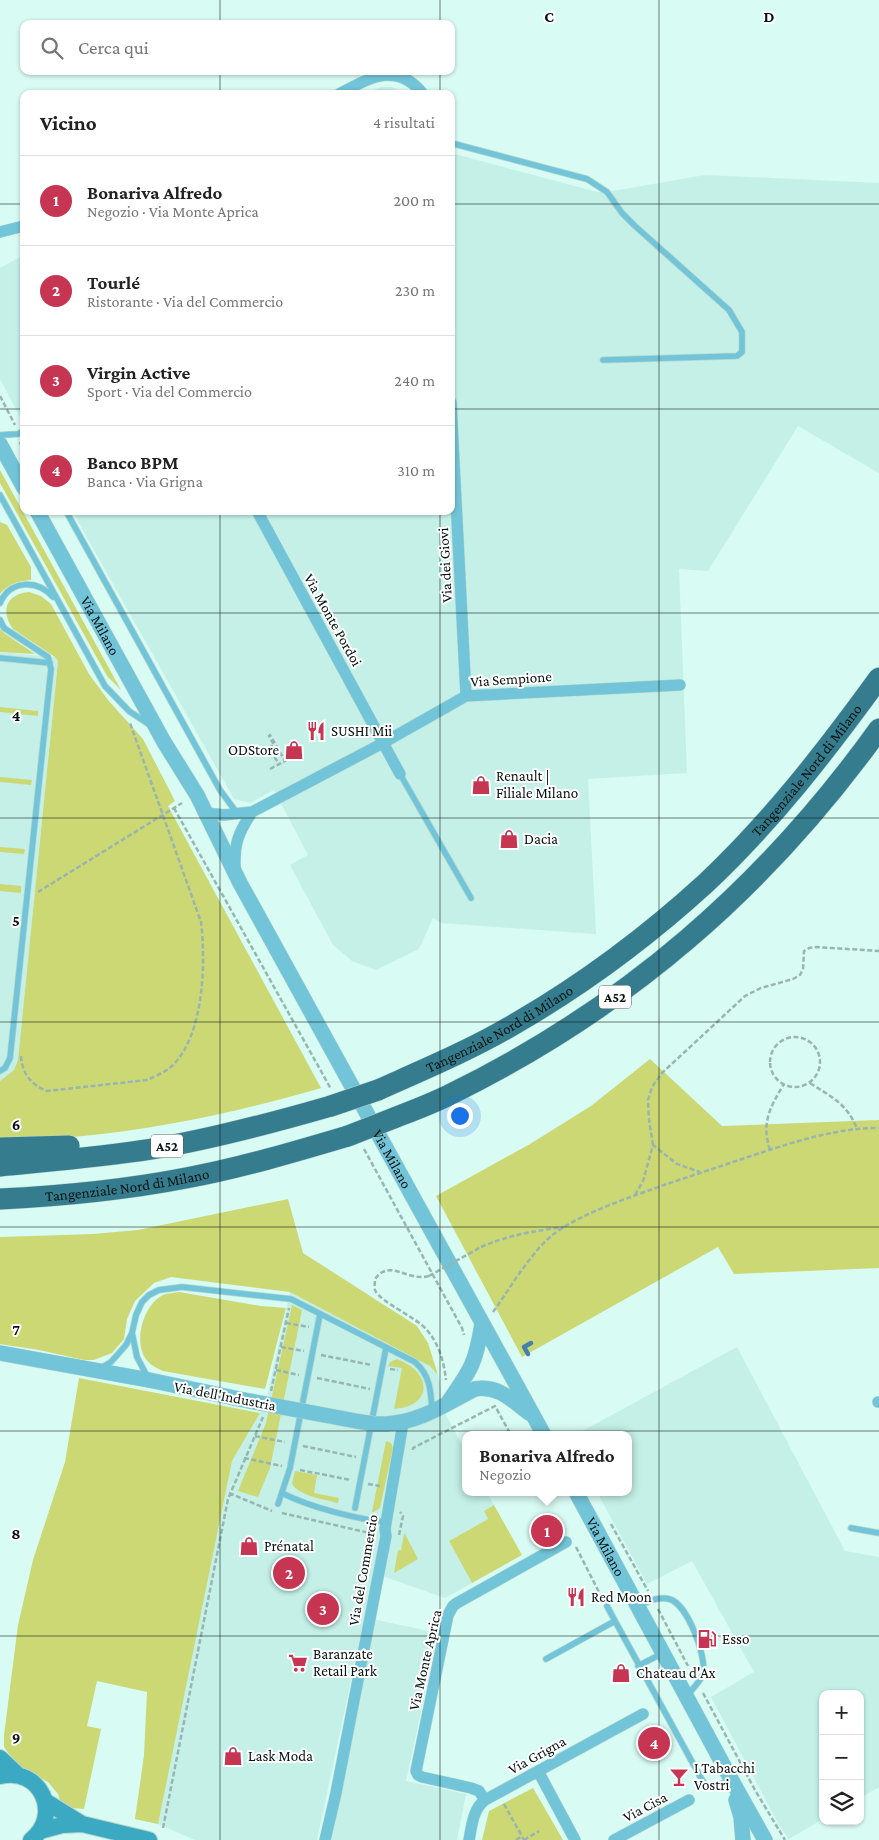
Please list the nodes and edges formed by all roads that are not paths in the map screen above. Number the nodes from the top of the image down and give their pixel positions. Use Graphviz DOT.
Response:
graph roads {
  1 [pos="387,75"];
  2 [pos="387,75"];
  3 [pos="347,90"];
  4 [pos="418,90"];
  5 [pos="455,143"];
  6 [pos="20,227"];
  7 [pos="0,232"];
  8 [pos="603,360"];
  9 [pos="20,433"];
  10 [pos="0,435"];
  11 [pos="0,444"];
  12 [pos="455,480"];
  13 [pos="20,481"];
  14 [pos="0,495"];
  15 [pos="39,515"];
  16 [pos="68,515"];
  17 [pos="259,515"];
  18 [pos="0,603"];
  19 [pos="61,606"];
  20 [pos="0,620"];
  21 [pos="0,658"];
  22 [pos="50,663"];
  23 [pos="879,678"];
  24 [pos="680,685"];
  25 [pos="466,696"];
  26 [pos="156,728"];
  27 [pos="879,729"];
  28 [pos="164,742"];
  29 [pos="383,742"];
  30 [pos="400,774"];
  31 [pos="206,812"];
  32 [pos="252,812"];
  33 [pos="238,814"];
  34 [pos="238,878"];
  35 [pos="471,898"];
  36 [pos="0,1070"];
  37 [pos="331,1106"];
  38 [pos="0,1148"];
  39 [pos="0,1166"];
  40 [pos="0,1200"];
  41 [pos="320,1314"];
  42 [pos="482,1324"];
  43 [pos="132,1333"];
  44 [pos="386,1348"];
  45 [pos="0,1353"];
  46 [pos="98,1370"];
  47 [pos="149,1380"];
  48 [pos="446,1404"];
  49 [pos="432,1413"];
  50 [pos="534,1418"];
  51 [pos="403,1423"];
  52 [pos="542,1431"];
  53 [pos="282,1493"];
  54 [pos="578,1496"];
  55 [pos="278,1504"];
  56 [pos="355,1508"];
  57 [pos="386,1522"];
  58 [pos="851,1528"];
  59 [pos="879,1533"];
  60 [pos="570,1544"];
  61 [pos="607,1606"];
  62 [pos="637,1606"];
  63 [pos="615,1621"];
  64 [pos="663,1653"];
  65 [pos="546,1658"];
  66 [pos="638,1666"];
  67 [pos="686,1696"];
  68 [pos="643,1714"];
  69 [pos="0,1758"];
  70 [pos="538,1772"];
  71 [pos="18,1775"];
  72 [pos="0,1776"];
  73 [pos="732,1782"];
  74 [pos="485,1800"];
  75 [pos="689,1800"];
  76 [pos="45,1801"];
  77 [pos="82,1824"];
  78 [pos="35,1837"];
  79 [pos="149,1840"];
  80 [pos="324,1840"];
  81 [pos="470,1840"];
  82 [pos="575,1840"];
  83 [pos="614,1840"];
  84 [pos="743,1840"];
  85 [pos="765,1840"];
  1 -- 3 [label="street"];
  2 -- 4 [label="street"];
  5 -- 8 [label="lane"];
  6 -- 7 [label="street"];
  9 -- 10 [label="lane"];
  11 -- 13 [label="street"];
  12 -- 25 [label="street, Via dei Giovi"];
  14 -- 19 [label="lane"];
  15 -- 26 [label="street, Via Milano"];
  16 -- 33 [label="lane"];
  17 -- 29 [label="street, Via Monte Pordoi"];
  18 -- 19 [label="lane"];
  19 -- 26 [label="lane"];
  20 -- 22 [label="lane"];
  21 -- 22 [label="lane"];
  22 -- 36 [label="lane"];
  23 -- 37 [label="highway, Tangenziale Nord di Milano / A52, bridge"];
  24 -- 25 [label="street, Via Sempione"];
  25 -- 29 [label="street, Via Sempione"];
  26 -- 28 [label="street, Via Milano"];
  27 -- 40 [label="highway, Tangenziale Nord di Milano / A52, bridge"];
  28 -- 31 [label="street, Via Milano"];
  28 -- 34 [label="street, Via Milano"];
  29 -- 30 [label="street, Via Monte Pordoi"];
  29 -- 32 [label="street, Via Sempione"];
  30 -- 35 [label="lane"];
  31 -- 33 [label="street, Via Sempione"];
  31 -- 34 [label="street, Via Milano"];
  32 -- 33 [label="street, Via Sempione"];
  32 -- 34 [label="street"];
  34 -- 42 [label="street, Via Milano"];
  37 -- 38 [label="highway"];
  37 -- 39 [label="highway, Tangenziale Nord di Milano / A52"];
  41 -- 43 [label="lane"];
  41 -- 44 [label="lane"];
  41 -- 53 [label="lane"];
  42 -- 48 [label="street, Via dell'Industria"];
  42 -- 50 [label="street, Via Milano"];
  43 -- 46 [label="lane"];
  43 -- 47 [label="lane"];
  44 -- 49 [label="lane"];
  44 -- 56 [label="lane"];
  45 -- 46 [label="street, Via dell'Industria"];
  46 -- 47 [label="street, Via dell'Industria"];
  47 -- 51 [label="street, Via dell'Industria, bridge"];
  48 -- 49 [label="street, Via dell'Industria"];
  48 -- 50 [label="street, Via dell'Industria"];
  49 -- 51 [label="street, Via dell'Industria"];
  50 -- 52 [label="street, Via Milano"];
  51 -- 57 [label="street, Via del Commercio"];
  53 -- 55 [label="lane"];
  53 -- 57 [label="lane"];
  54 -- 62 [label="street, Via Milano"];
  57 -- 80 [label="street, Via del Commercio"];
  58 -- 59 [label="lane"];
  60 -- 74 [label="street, Via Monte Aprica"];
  61 -- 63 [label="lane"];
  62 -- 64 [label="street, Via Milano"];
  62 -- 67 [label="lane"];
  63 -- 65 [label="lane"];
  63 -- 66 [label="lane"];
  64 -- 66 [label="lane"];
  64 -- 67 [label="street, Via Milano"];
  66 -- 73 [label="lane"];
  67 -- 73 [label="street, Via Milano"];
  68 -- 70 [label="street, Via Grigna"];
  69 -- 71 [label="main road"];
  70 -- 74 [label="street, Via Grigna"];
  70 -- 82 [label="street"];
  71 -- 72 [label="main road"];
  71 -- 76 [label="main road"];
  73 -- 84 [label="street"];
  73 -- 85 [label="street, Via Milano"];
  74 -- 81 [label="street"];
  75 -- 83 [label="street, Via Cisa"];
  76 -- 77 [label="main road"];
  76 -- 78 [label="main road"];
  77 -- 78 [label="main road"];
  77 -- 79 [label="main road"];
}
